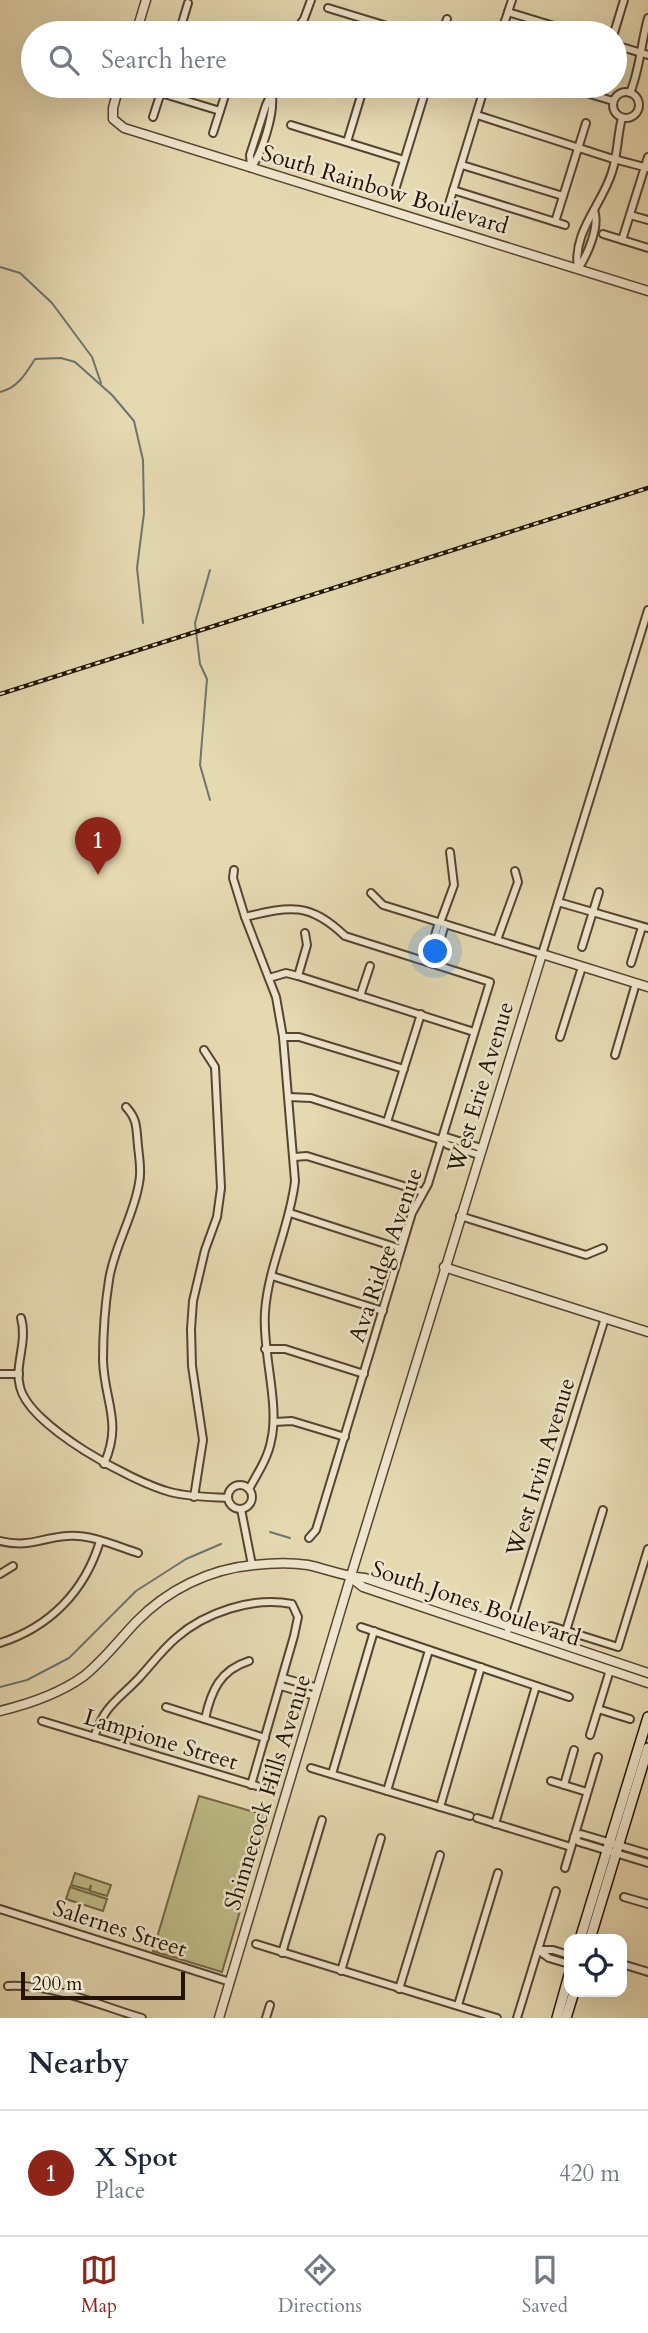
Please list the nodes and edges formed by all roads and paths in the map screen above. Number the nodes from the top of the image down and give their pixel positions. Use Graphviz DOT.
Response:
graph roads {
  1 [pos="146,0"];
  2 [pos="512,0"];
  3 [pos="624,0"];
  4 [pos="309,1"];
  5 [pos="188,3"];
  6 [pos="328,8"];
  7 [pos="508,12"];
  8 [pos="648,18"];
  9 [pos="140,21"];
  10 [pos="183,21"];
  11 [pos="303,21"];
  12 [pos="369,21"];
  13 [pos="505,21"];
  14 [pos="538,21"];
  15 [pos="618,21"];
  16 [pos="627,48"];
  17 [pos="639,52"];
  18 [pos="648,55"];
  19 [pos="627,93"];
  20 [pos="630,93"];
  21 [pos="116,98"];
  22 [pos="159,98"];
  23 [pos="186,98"];
  24 [pos="224,98"];
  25 [pos="270,98"];
  26 [pos="360,98"];
  27 [pos="423,98"];
  28 [pos="482,98"];
  29 [pos="603,98"];
  30 [pos="615,98"];
  31 [pos="613,101"];
  32 [pos="639,109"];
  33 [pos="220,111"];
  34 [pos="648,112"];
  35 [pos="477,115"];
  36 [pos="153,117"];
  37 [pos="622,118"];
  38 [pos="586,123"];
  39 [pos="291,125"];
  40 [pos="214,133"];
  41 [pos="347,142"];
  42 [pos="579,147"];
  43 [pos="648,157"];
  44 [pos="616,159"];
  45 [pos="404,160"];
  46 [pos="462,165"];
  47 [pos="647,167"];
  48 [pos="251,168"];
  49 [pos="395,190"];
  50 [pos="453,190"];
  51 [pos="564,196"];
  52 [pos="448,207"];
  53 [pos="630,215"];
  54 [pos="648,220"];
  55 [pos="555,222"];
  56 [pos="565,225"];
  57 [pos="603,234"];
  58 [pos="622,240"];
  59 [pos="648,248"];
  60 [pos="578,269"];
  61 [pos="648,291"];
  62 [pos="648,610"];
  63 [pos="450,852"];
  64 [pos="234,870"];
  65 [pos="514,871"];
  66 [pos="599,892"];
  67 [pos="371,893"];
  68 [pos="558,902"];
  69 [pos="593,912"];
  70 [pos="245,917"];
  71 [pos="442,923"];
  72 [pos="645,928"];
  73 [pos="305,933"];
  74 [pos="497,940"];
  75 [pos="582,947"];
  76 [pos="542,954"];
  77 [pos="430,963"];
  78 [pos="631,963"];
  79 [pos="370,966"];
  80 [pos="582,967"];
  81 [pos="298,976"];
  82 [pos="269,978"];
  83 [pos="636,983"];
  84 [pos="648,987"];
  85 [pos="360,996"];
  86 [pos="421,1014"];
  87 [pos="474,1032"];
  88 [pos="284,1037"];
  89 [pos="560,1037"];
  90 [pos="204,1050"];
  91 [pos="615,1055"];
  92 [pos="404,1069"];
  93 [pos="289,1097"];
  94 [pos="126,1107"];
  95 [pos="387,1122"];
  96 [pos="441,1140"];
  97 [pos="480,1152"];
  98 [pos="293,1157"];
  99 [pos="423,1192"];
  100 [pos="290,1213"];
  101 [pos="460,1216"];
  102 [pos="603,1248"];
  103 [pos="401,1249"];
  104 [pos="444,1267"];
  105 [pos="272,1276"];
  106 [pos="383,1311"];
  107 [pos="21,1318"];
  108 [pos="606,1318"];
  109 [pos="648,1332"];
  110 [pos="265,1349"];
  111 [pos="0,1374"];
  112 [pos="19,1374"];
  113 [pos="364,1374"];
  114 [pos="274,1422"];
  115 [pos="345,1437"];
  116 [pos="104,1464"];
  117 [pos="249,1489"];
  118 [pos="194,1497"];
  119 [pos="228,1498"];
  120 [pos="241,1509"];
  121 [pos="603,1510"];
  122 [pos="309,1538"];
  123 [pos="0,1541"];
  124 [pos="100,1541"];
  125 [pos="648,1549"];
  126 [pos="138,1553"];
  127 [pos="252,1565"];
  128 [pos="13,1566"];
  129 [pos="0,1574"];
  130 [pos="350,1577"];
  131 [pos="551,1626"];
  132 [pos="361,1627"];
  133 [pos="374,1631"];
  134 [pos="507,1631"];
  135 [pos="566,1631"];
  136 [pos="0,1643"];
  137 [pos="429,1650"];
  138 [pos="249,1661"];
  139 [pos="481,1667"];
  140 [pos="610,1671"];
  141 [pos="648,1673"];
  142 [pos="283,1678"];
  143 [pos="648,1683"];
  144 [pos="281,1686"];
  145 [pos="536,1686"];
  146 [pos="316,1692"];
  147 [pos="569,1697"];
  148 [pos="166,1707"];
  149 [pos="598,1709"];
  150 [pos="0,1711"];
  151 [pos="648,1717"];
  152 [pos="205,1719"];
  153 [pos="630,1719"];
  154 [pos="42,1721"];
  155 [pos="590,1735"];
  156 [pos="94,1737"];
  157 [pos="265,1738"];
  158 [pos="648,1748"];
  159 [pos="574,1750"];
  160 [pos="598,1757"];
  161 [pos="311,1768"];
  162 [pos="332,1774"];
  163 [pos="551,1781"];
  164 [pos="251,1785"];
  165 [pos="564,1785"];
  166 [pos="270,1790"];
  167 [pos="387,1791"];
  168 [pos="587,1792"];
  169 [pos="440,1807"];
  170 [pos="322,1820"];
  171 [pos="495,1824"];
  172 [pos="574,1837"];
  173 [pos="381,1838"];
  174 [pos="571,1847"];
  175 [pos="613,1848"];
  176 [pos="648,1854"];
  177 [pos="440,1855"];
  178 [pos="648,1863"];
  179 [pos="565,1868"];
  180 [pos="498,1873"];
  181 [pos="556,1891"];
  182 [pos="624,1897"];
  183 [pos="648,1904"];
  184 [pos="0,1909"];
  185 [pos="582,1934"];
  186 [pos="591,1934"];
  187 [pos="256,1944"];
  188 [pos="538,1950"];
  189 [pos="282,1953"];
  190 [pos="564,1953"];
  191 [pos="564,1962"];
  192 [pos="627,1966"];
  193 [pos="341,1971"];
  194 [pos="648,1972"];
  195 [pos="230,1982"];
  196 [pos="8,1986"];
  197 [pos="400,1989"];
  198 [pos="564,1993"];
  199 [pos="572,1997"];
  200 [pos="270,2005"];
  201 [pos="458,2005"];
  202 [pos="112,2008"];
  203 [pos="109,2018"];
  204 [pos="142,2018"];
  205 [pos="219,2018"];
  206 [pos="266,2018"];
  207 [pos="497,2018"];
  208 [pos="517,2018"];
  209 [pos="557,2018"];
  210 [pos="566,2018"];
  1 -- 9 [label="street"];
  2 -- 7 [label="street"];
  3 -- 15 [label="street"];
  4 -- 11 [label="street"];
  5 -- 10 [label="street"];
  6 -- 12 [label="street"];
  7 -- 13 [label="street"];
  7 -- 14 [label="street"];
  8 -- 17 [label="street"];
  16 -- 17 [label="street"];
  17 -- 18 [label="street"];
  17 -- 20 [label="street"];
  19 -- 20 [label="street"];
  20 -- 32 [label="street"];
  21 -- 48 [label="street, South Rainbow Boulevard"];
  22 -- 36 [label="street"];
  23 -- 33 [label="street"];
  24 -- 33 [label="street"];
  25 -- 48 [label="street"];
  26 -- 41 [label="street"];
  27 -- 45 [label="street"];
  28 -- 35 [label="street"];
  29 -- 31 [label="street"];
  30 -- 31 [label="street"];
  31 -- 37 [label="street"];
  32 -- 34 [label="street"];
  32 -- 37 [label="street"];
  33 -- 40 [label="street"];
  35 -- 42 [label="street"];
  35 -- 46 [label="street"];
  37 -- 44 [label="street"];
  38 -- 42 [label="street"];
  39 -- 41 [label="street"];
  41 -- 45 [label="street"];
  42 -- 44 [label="street"];
  42 -- 51 [label="street"];
  43 -- 47 [label="street"];
  44 -- 47 [label="street"];
  44 -- 60 [label="street"];
  45 -- 49 [label="street"];
  46 -- 50 [label="street"];
  46 -- 51 [label="street"];
  47 -- 53 [label="street"];
  48 -- 60 [label="street, South Rainbow Boulevard"];
  50 -- 52 [label="street"];
  50 -- 55 [label="street"];
  51 -- 55 [label="street"];
  53 -- 54 [label="street"];
  53 -- 58 [label="street"];
  55 -- 56 [label="street"];
  57 -- 58 [label="street"];
  58 -- 59 [label="street"];
  60 -- 61 [label="street, South Rainbow Boulevard"];
  62 -- 68 [label="street, West Erie Avenue"];
  63 -- 71 [label="street"];
  64 -- 70 [label="street"];
  65 -- 74 [label="street"];
  66 -- 69 [label="street"];
  67 -- 71 [label="street"];
  68 -- 69 [label="street"];
  68 -- 76 [label="street, West Erie Avenue"];
  69 -- 72 [label="street"];
  69 -- 75 [label="street"];
  70 -- 77 [label="street"];
  70 -- 82 [label="street"];
  71 -- 74 [label="street"];
  71 -- 77 [label="street"];
  72 -- 78 [label="street"];
  73 -- 81 [label="street"];
  74 -- 76 [label="street"];
  76 -- 80 [label="street"];
  76 -- 97 [label="street, West Erie Avenue"];
  77 -- 87 [label="street, Ava Ridge Avenue"];
  79 -- 85 [label="street"];
  80 -- 83 [label="street"];
  80 -- 89 [label="street"];
  81 -- 82 [label="street"];
  81 -- 85 [label="street"];
  82 -- 88 [label="street"];
  83 -- 84 [label="street"];
  83 -- 91 [label="street"];
  85 -- 86 [label="street"];
  86 -- 87 [label="street"];
  86 -- 92 [label="street"];
  87 -- 96 [label="street, Ava Ridge Avenue"];
  88 -- 92 [label="street"];
  88 -- 93 [label="street"];
  90 -- 118 [label="street"];
  92 -- 95 [label="street"];
  93 -- 95 [label="street"];
  93 -- 98 [label="street"];
  94 -- 116 [label="street"];
  95 -- 96 [label="street"];
  96 -- 97 [label="street"];
  96 -- 99 [label="street, Ava Ridge Avenue"];
  97 -- 101 [label="street, West Erie Avenue"];
  98 -- 99 [label="street"];
  98 -- 100 [label="street"];
  99 -- 103 [label="street, Ava Ridge Avenue"];
  100 -- 103 [label="street"];
  100 -- 105 [label="street"];
  101 -- 102 [label="street"];
  101 -- 104 [label="street, West Erie Avenue"];
  103 -- 106 [label="street, Ava Ridge Avenue"];
  104 -- 108 [label="street"];
  104 -- 130 [label="street, West Erie Avenue"];
  105 -- 106 [label="street"];
  105 -- 110 [label="street"];
  106 -- 113 [label="street, Ava Ridge Avenue"];
  107 -- 112 [label="street"];
  108 -- 109 [label="street"];
  108 -- 134 [label="street, West Irvin Avenue"];
  110 -- 113 [label="street"];
  110 -- 114 [label="street"];
  111 -- 112 [label="street"];
  112 -- 116 [label="street"];
  113 -- 115 [label="street, Ava Ridge Avenue"];
  114 -- 115 [label="street"];
  114 -- 117 [label="street"];
  115 -- 122 [label="street, Ava Ridge Avenue"];
  116 -- 118 [label="street"];
  117 -- 119 [label="street"];
  117 -- 120 [label="street"];
  118 -- 119 [label="street"];
  119 -- 120 [label="street"];
  120 -- 127 [label="street"];
  121 -- 135 [label="street"];
  123 -- 124 [label="street"];
  124 -- 126 [label="street"];
  124 -- 136 [label="street"];
  125 -- 135 [label="street"];
  127 -- 130 [label="street, South Jones Boulevard"];
  127 -- 150 [label="street, South Jones Boulevard"];
  128 -- 129 [label="street"];
  130 -- 134 [label="street, South Jones Boulevard"];
  130 -- 146 [label="street, Shinnecock Hills Avenue"];
  131 -- 135 [label="street"];
  132 -- 133 [label="street"];
  133 -- 137 [label="street"];
  133 -- 162 [label="street"];
  134 -- 140 [label="street, South Jones Boulevard"];
  134 -- 141 [label="street, South Jones Boulevard"];
  137 -- 139 [label="street"];
  137 -- 167 [label="street"];
  138 -- 152 [label="street"];
  139 -- 145 [label="street"];
  139 -- 169 [label="street"];
  140 -- 143 [label="street, South Jones Boulevard"];
  140 -- 149 [label="street"];
  142 -- 144 [label="street"];
  142 -- 146 [label="street"];
  142 -- 156 [label="street"];
  144 -- 146 [label="street"];
  144 -- 157 [label="street"];
  145 -- 147 [label="street"];
  145 -- 171 [label="street"];
  146 -- 195 [label="street, Shinnecock Hills Avenue"];
  148 -- 152 [label="street"];
  149 -- 153 [label="street"];
  149 -- 155 [label="street"];
  151 -- 175 [label="main road"];
  152 -- 157 [label="street"];
  154 -- 156 [label="street, Lampione Street"];
  156 -- 164 [label="street, Lampione Street"];
  157 -- 164 [label="street"];
  158 -- 175 [label="main road"];
  159 -- 165 [label="street"];
  160 -- 168 [label="street"];
  161 -- 162 [label="street"];
  162 -- 167 [label="street"];
  163 -- 165 [label="street"];
  164 -- 166 [label="street, Lampione Street"];
  165 -- 168 [label="street"];
  167 -- 169 [label="street"];
  168 -- 172 [label="street"];
  169 -- 171 [label="street"];
  170 -- 189 [label="street"];
  171 -- 174 [label="street"];
  172 -- 174 [label="street"];
  172 -- 175 [label="street"];
  173 -- 193 [label="street"];
  174 -- 179 [label="street"];
  175 -- 176 [label="street"];
  175 -- 178 [label="street"];
  175 -- 185 [label="main road"];
  175 -- 186 [label="main road"];
  177 -- 197 [label="street"];
  180 -- 201 [label="street"];
  181 -- 188 [label="street"];
  182 -- 183 [label="street"];
  184 -- 195 [label="street, Salernes Street"];
  187 -- 189 [label="street"];
  188 -- 190 [label="street"];
  188 -- 191 [label="street"];
  188 -- 208 [label="street"];
  189 -- 193 [label="street"];
  192 -- 194 [label="street"];
  193 -- 197 [label="street"];
  195 -- 205 [label="street, Shinnecock Hills Avenue"];
  196 -- 202 [label="street"];
  197 -- 201 [label="street"];
  198 -- 209 [label="main road"];
  199 -- 210 [label="main road"];
  200 -- 206 [label="street"];
  201 -- 207 [label="street"];
  202 -- 203 [label="street"];
  202 -- 204 [label="street"];
}
